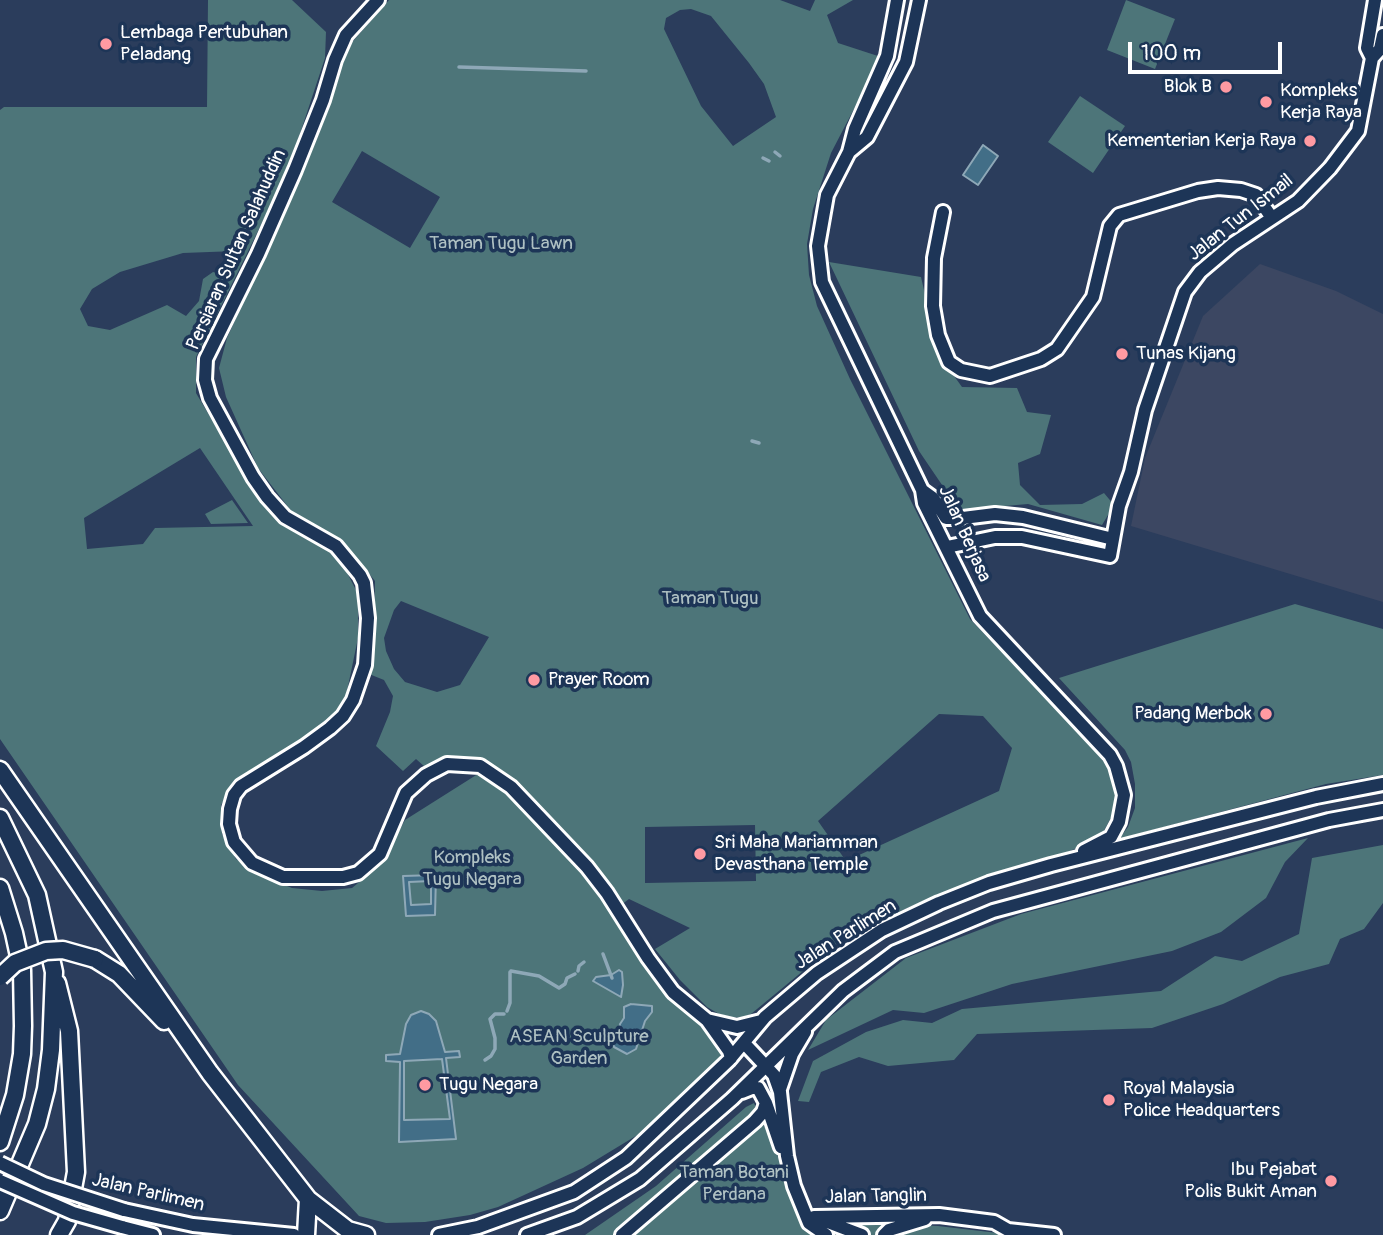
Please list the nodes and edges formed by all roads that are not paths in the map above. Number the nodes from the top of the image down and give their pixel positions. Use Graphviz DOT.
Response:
graph roads {
  1 [pos="378,0"];
  2 [pos="897,0"];
  3 [pos="919,0"];
  4 [pos="1365,0"];
  5 [pos="1375,0"];
  6 [pos="1372,14"];
  7 [pos="1383,35"];
  8 [pos="1372,58"];
  9 [pos="849,152"];
  10 [pos="943,212"];
  11 [pos="1272,218"];
  12 [pos="922,490"];
  13 [pos="963,518"];
  14 [pos="1113,539"];
  15 [pos="945,543"];
  16 [pos="1085,551"];
  17 [pos="0,770"];
  18 [pos="1383,784"];
  19 [pos="1383,810"];
  20 [pos="0,818"];
  21 [pos="1051,865"];
  22 [pos="0,888"];
  23 [pos="0,903"];
  24 [pos="14,933"];
  25 [pos="54,972"];
  26 [pos="0,977"];
  27 [pos="765,1017"];
  28 [pos="814,1017"];
  29 [pos="707,1020"];
  30 [pos="744,1043"];
  31 [pos="731,1058"];
  32 [pos="765,1065"];
  33 [pos="210,1073"];
  34 [pos="780,1092"];
  35 [pos="732,1099"];
  36 [pos="766,1102"];
  37 [pos="755,1121"];
  38 [pos="775,1128"];
  39 [pos="0,1142"];
  40 [pos="787,1156"];
  41 [pos="0,1163"];
  42 [pos="0,1181"];
  43 [pos="307,1199"];
  44 [pos="0,1211"];
  45 [pos="939,1215"];
  46 [pos="809,1216"];
  47 [pos="192,1230"];
  48 [pos="59,1235"];
  49 [pos="153,1235"];
  50 [pos="294,1235"];
  51 [pos="306,1235"];
  52 [pos="366,1235"];
  53 [pos="439,1235"];
  54 [pos="527,1235"];
  55 [pos="622,1235"];
  56 [pos="826,1235"];
  57 [pos="862,1235"];
  58 [pos="884,1235"];
  59 [pos="1055,1235"];
  1 -- 29 [label="street, Persiaran Sultan Salahuddin"];
  2 -- 9 [label="street, Jalan Berjasa"];
  3 -- 9 [label="street, Jalan Berjasa"];
  4 -- 6 [label="street"];
  5 -- 6 [label="street, Jalan Tun Ismail"];
  6 -- 8 [label="street, Jalan Tun Ismail"];
  7 -- 8 [label="street, Jalan Tun Ismail"];
  8 -- 11 [label="street, Jalan Tun Ismail"];
  9 -- 12 [label="street, Jalan Berjasa"];
  10 -- 11 [label="street"];
  11 -- 14 [label="street, Jalan Tun Ismail"];
  12 -- 13 [label="street"];
  12 -- 15 [label="street, Jalan Berjasa"];
  13 -- 14 [label="street"];
  13 -- 15 [label="street"];
  14 -- 16 [label="street"];
  14 -- 16 [label="street, Jalan Tun Ismail"];
  15 -- 16 [label="street, Jalan Tun Ismail"];
  15 -- 21 [label="street, Jalan Berjasa"];
  17 -- 33 [label="main road"];
  18 -- 21 [label="street, Jalan Parlimen"];
  19 -- 28 [label="street"];
  20 -- 25 [label="main road"];
  21 -- 27 [label="street, Jalan Parlimen"];
  22 -- 24 [label="main road"];
  23 -- 24 [label="main road"];
  24 -- 39 [label="main road"];
  25 -- 44 [label="main road"];
  25 -- 48 [label="main road"];
  26 -- 33 [label="main road, bridge"];
  27 -- 29 [label="street"];
  27 -- 30 [label="street, Jalan Parlimen"];
  28 -- 32 [label="street"];
  28 -- 34 [label="street"];
  29 -- 31 [label="street"];
  30 -- 31 [label="street, Jalan Parlimen"];
  30 -- 32 [label="street"];
  31 -- 53 [label="street, Jalan Parlimen"];
  32 -- 34 [label="street"];
  32 -- 35 [label="street"];
  33 -- 43 [label="main road"];
  34 -- 40 [label="street"];
  35 -- 36 [label="street"];
  35 -- 54 [label="street"];
  36 -- 37 [label="street"];
  36 -- 38 [label="street"];
  37 -- 38 [label="street"];
  37 -- 55 [label="street"];
  38 -- 40 [label="street"];
  40 -- 46 [label="street"];
  41 -- 47 [label="street, Jalan Parlimen, bridge"];
  42 -- 49 [label="street, Jalan Parlimen, bridge"];
  43 -- 51 [label="main road"];
  43 -- 52 [label="main road"];
  45 -- 46 [label="street, Jalan Tanglin"];
  45 -- 58 [label="street, Jalan Tanglin"];
  45 -- 59 [label="street, Jalan Tanglin"];
  46 -- 56 [label="street"];
  46 -- 57 [label="street"];
  47 -- 50 [label="street, Jalan Parlimen"];
}
